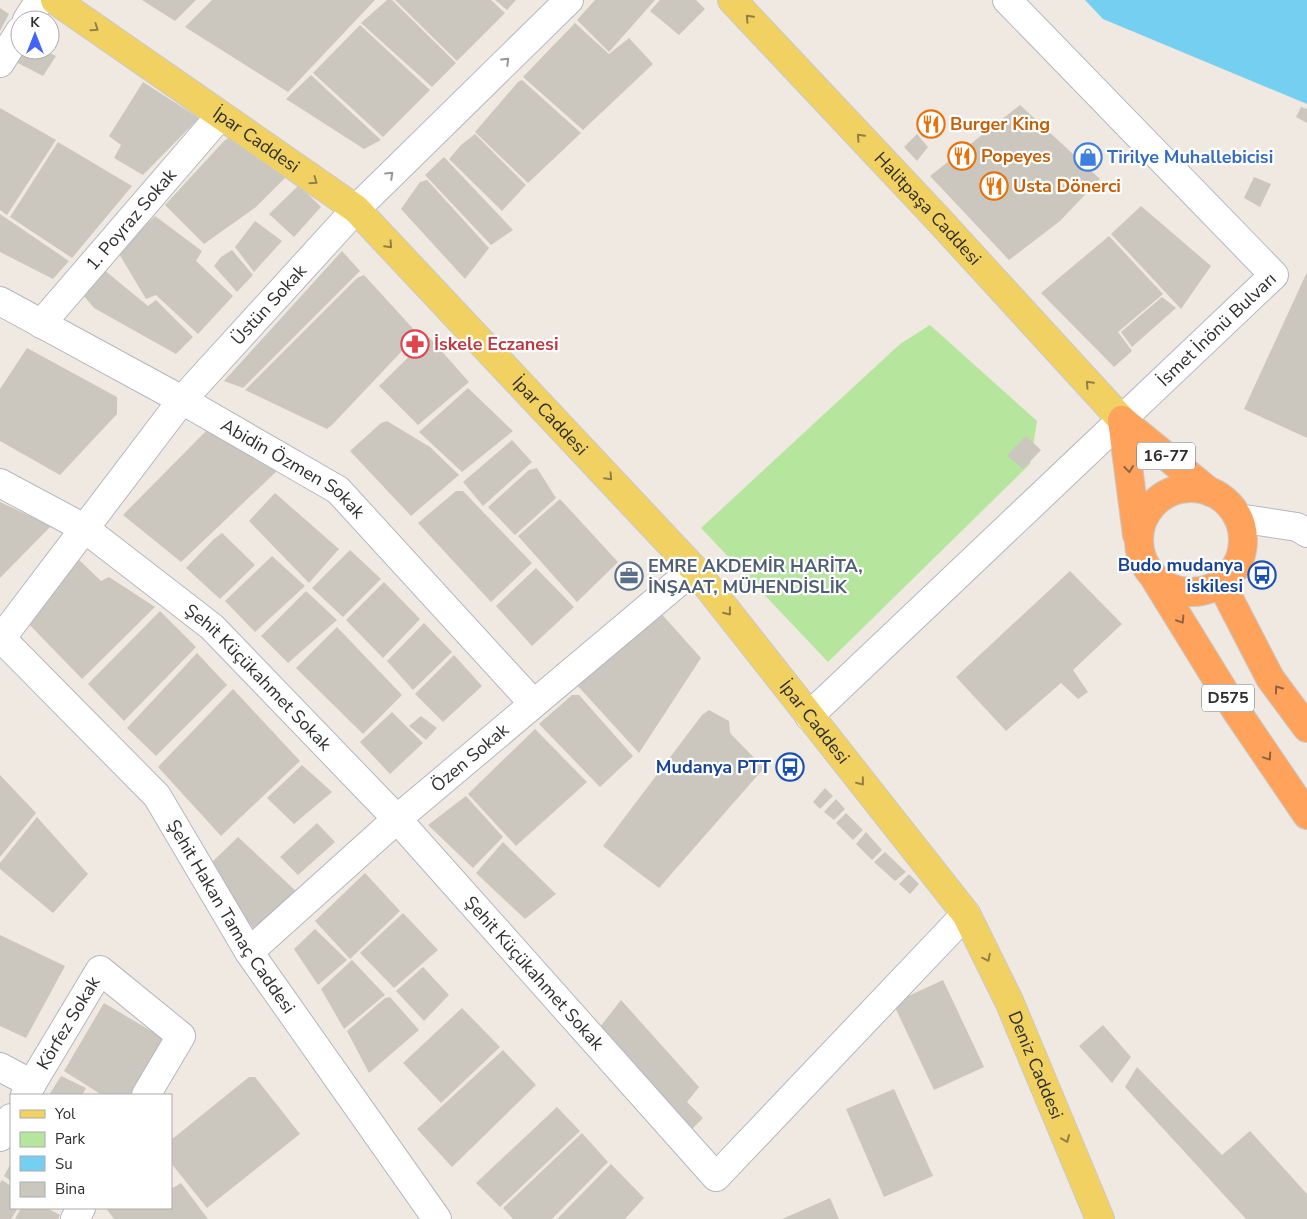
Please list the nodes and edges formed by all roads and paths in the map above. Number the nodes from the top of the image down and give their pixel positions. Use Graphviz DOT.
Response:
graph roads {
  1 [pos="55,0"];
  2 [pos="569,0"];
  3 [pos="732,0"];
  4 [pos="1007,0"];
  5 [pos="10,47"];
  6 [pos="0,63"];
  7 [pos="220,116"];
  8 [pos="356,209"];
  9 [pos="0,301"];
  10 [pos="40,324"];
  11 [pos="182,400"];
  12 [pos="1122,420"];
  13 [pos="0,483"];
  14 [pos="1210,492"];
  15 [pos="1238,518"];
  16 [pos="84,528"];
  17 [pos="1307,533"];
  18 [pos="1138,544"];
  19 [pos="694,569"];
  20 [pos="1155,579"];
  21 [pos="1221,583"];
  22 [pos="0,638"];
  23 [pos="533,704"];
  24 [pos="809,716"];
  25 [pos="1307,728"];
  26 [pos="1307,815"];
  27 [pos="397,819"];
  28 [pos="966,914"];
  29 [pos="249,952"];
  30 [pos="0,1067"];
  31 [pos="28,1090"];
  32 [pos="147,1094"];
  33 [pos="10,1120"];
  34 [pos="0,1137"];
  35 [pos="437,1219"];
  36 [pos="1100,1219"];
  1 -- 7 [label="main road, İpar Caddesi, one-way"];
  8 -- 2 [label="street, Üstün Sokak, one-way"];
  12 -- 3 [label="main road, Halitpaşa Caddesi / 16-77, one-way"];
  4 -- 12 [label="street, İsmet İnönü Bulvarı"];
  5 -- 6 [label="street"];
  7 -- 8 [label="main road, İpar Caddesi, one-way"];
  7 -- 10 [label="street, 1. Poyraz Sokak"];
  8 -- 11 [label="street, Üstün Sokak"];
  8 -- 19 [label="main road, İpar Caddesi, one-way"];
  9 -- 10 [label="street, Abidin Özmen Sokak"];
  10 -- 11 [label="street, Abidin Özmen Sokak"];
  11 -- 16 [label="street, Üstün Sokak"];
  11 -- 23 [label="street, Abidin Özmen Sokak"];
  12 -- 14 [label="highway, 16-77"];
  12 -- 18 [label="highway, one-way"];
  12 -- 24 [label="street"];
  13 -- 16 [label="street, Şehit Küçükahmet Sokak"];
  14 -- 15 [label="highway, D575"];
  14 -- 18 [label="highway, D575"];
  15 -- 17 [label="street"];
  15 -- 21 [label="highway, D575"];
  16 -- 22 [label="street, Üstün Sokak"];
  16 -- 27 [label="street, Şehit Küçükahmet Sokak"];
  18 -- 20 [label="highway, D575"];
  19 -- 23 [label="street, Özen Sokak"];
  19 -- 24 [label="main road, İpar Caddesi, one-way"];
  20 -- 21 [label="highway"];
  20 -- 26 [label="highway, D575, one-way"];
  25 -- 21 [label="highway, D575, one-way"];
  22 -- 29 [label="street, Şehit Hakan Tamaç Caddesi"];
  23 -- 27 [label="street, Özen Sokak"];
  24 -- 28 [label="main road, İpar Caddesi, one-way"];
  27 -- 28 [label="street, Şehit Küçükahmet Sokak"];
  27 -- 29 [label="street, Özen Sokak"];
  28 -- 36 [label="main road, Deniz Caddesi, one-way"];
  29 -- 35 [label="street, Şehit Hakan Tamaç Caddesi"];
  30 -- 31 [label="street"];
  31 -- 32 [label="street, Körfez Sokak"];
  33 -- 34 [label="street"];
}
